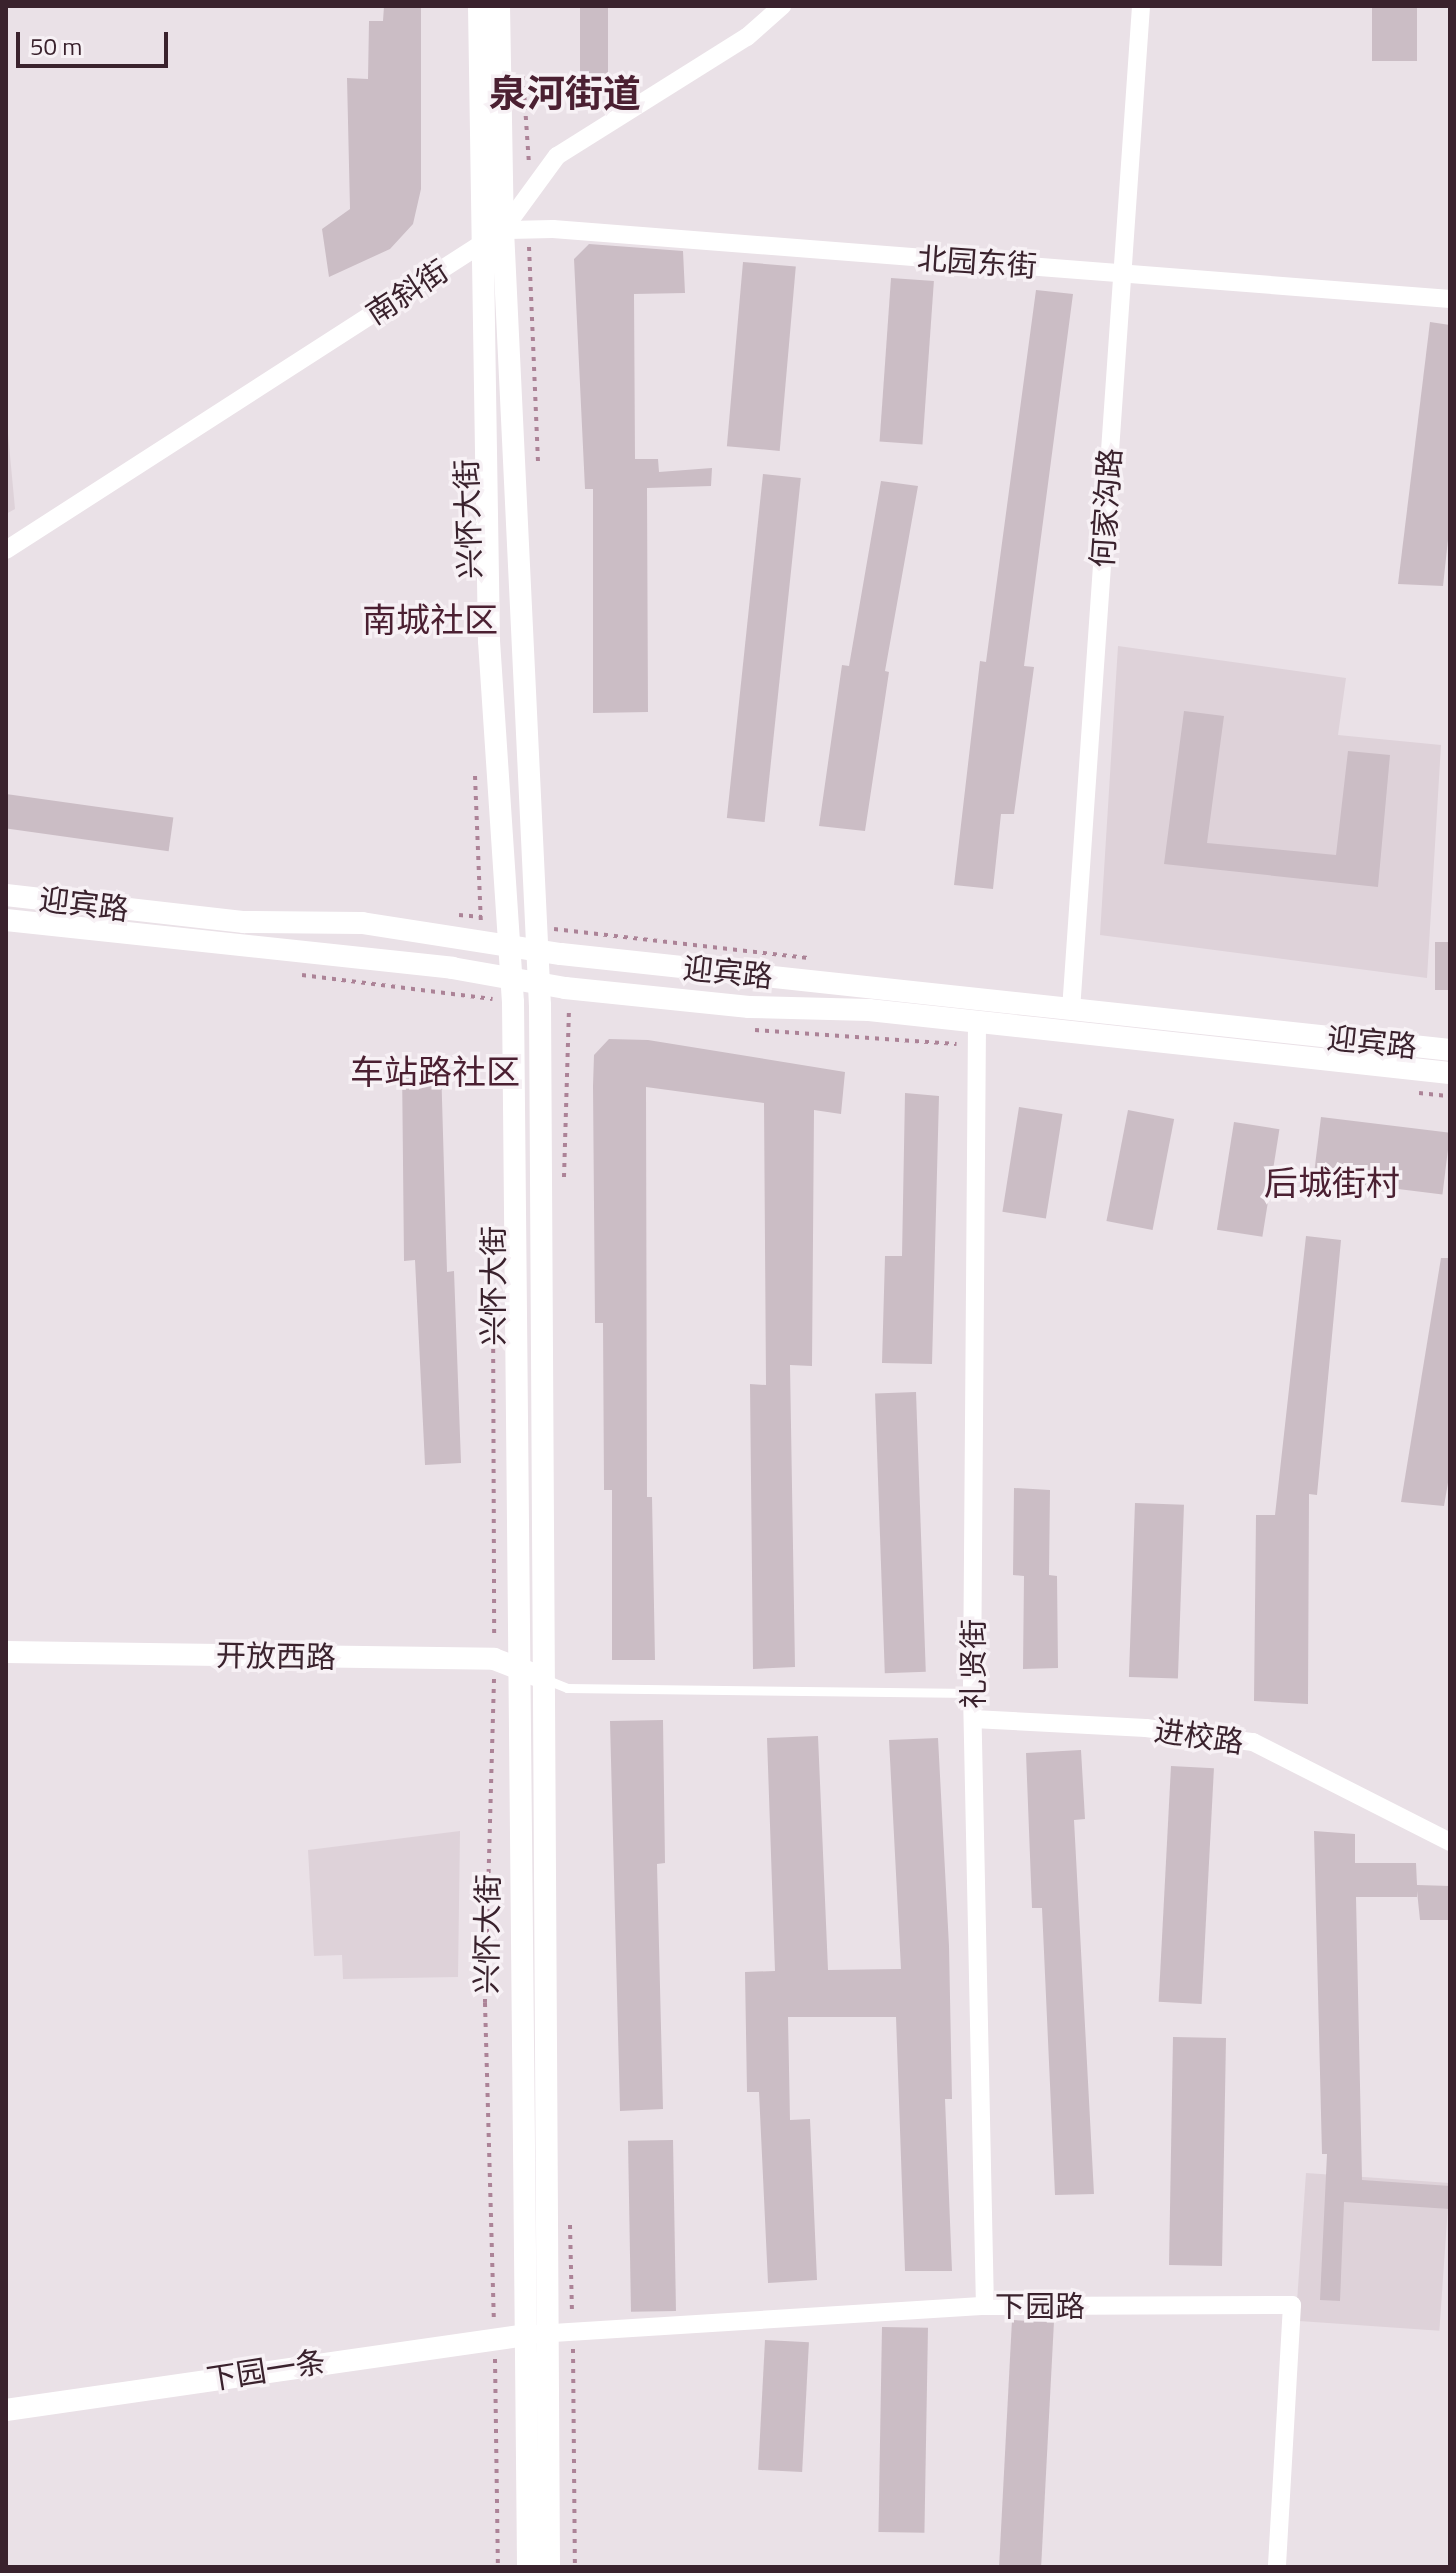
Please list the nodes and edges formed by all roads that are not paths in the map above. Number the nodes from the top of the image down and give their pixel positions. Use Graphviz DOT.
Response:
graph roads {
  1 [pos="479,6"];
  2 [pos="499,6"];
  3 [pos="782,6"];
  4 [pos="1141,6"];
  5 [pos="494,236"];
  6 [pos="1122,273"];
  7 [pos="1450,299"];
  8 [pos="6,550"];
  9 [pos="6,895"];
  10 [pos="6,920"];
  11 [pos="508,944"];
  12 [pos="537,949"];
  13 [pos="511,977"];
  14 [pos="539,982"];
  15 [pos="1071,1010"];
  16 [pos="977,1022"];
  17 [pos="1450,1050"];
  18 [pos="1450,1073"];
  19 [pos="6,1652"];
  20 [pos="519,1665"];
  21 [pos="541,1677"];
  22 [pos="972,1693"];
  23 [pos="973,1719"];
  24 [pos="1450,1842"];
  25 [pos="985,2306"];
  26 [pos="537,2334"];
  27 [pos="6,2410"];
  28 [pos="528,2567"];
  29 [pos="549,2567"];
  30 [pos="1277,2567"];
  1 -- 5 [label="main road, 兴怀大街"];
  2 -- 5 [label="main road, 兴怀大街"];
  3 -- 5 [label="street, 南斜街"];
  4 -- 6 [label="street, 何家沟路"];
  5 -- 6 [label="street, 北园东街"];
  5 -- 8 [label="street, 南斜街"];
  5 -- 11 [label="main road, 兴怀大街"];
  5 -- 12 [label="main road, 兴怀大街"];
  6 -- 7 [label="street, 北园东街"];
  6 -- 15 [label="street, 何家沟路"];
  9 -- 11 [label="main road, 迎宾路"];
  10 -- 13 [label="main road, 迎宾路"];
  11 -- 12 [label="main road, 迎宾路"];
  11 -- 13 [label="main road, 兴怀大街"];
  12 -- 14 [label="main road, 兴怀大街"];
  12 -- 15 [label="main road, 迎宾路"];
  13 -- 14 [label="main road, 迎宾路"];
  13 -- 20 [label="main road, 兴怀大街"];
  14 -- 16 [label="main road, 迎宾路"];
  14 -- 21 [label="main road, 兴怀大街"];
  15 -- 17 [label="main road, 迎宾路"];
  16 -- 18 [label="main road, 迎宾路"];
  16 -- 22 [label="street, 礼贤街"];
  19 -- 20 [label="main road, 开放西路"];
  20 -- 21 [label="main road, 开放西路"];
  20 -- 26 [label="main road, 兴怀大街"];
  21 -- 22 [label="lane"];
  21 -- 26 [label="main road, 兴怀大街"];
  22 -- 23 [label="street, 礼贤街"];
  23 -- 24 [label="street, 进校路"];
  23 -- 25 [label="street, 礼贤街"];
  25 -- 26 [label="street, 下园路"];
  25 -- 30 [label="street, 下园路"];
  26 -- 27 [label="main road, 下园一条"];
  26 -- 28 [label="main road, 兴怀大街"];
  26 -- 29 [label="main road, 兴怀大街"];
}
